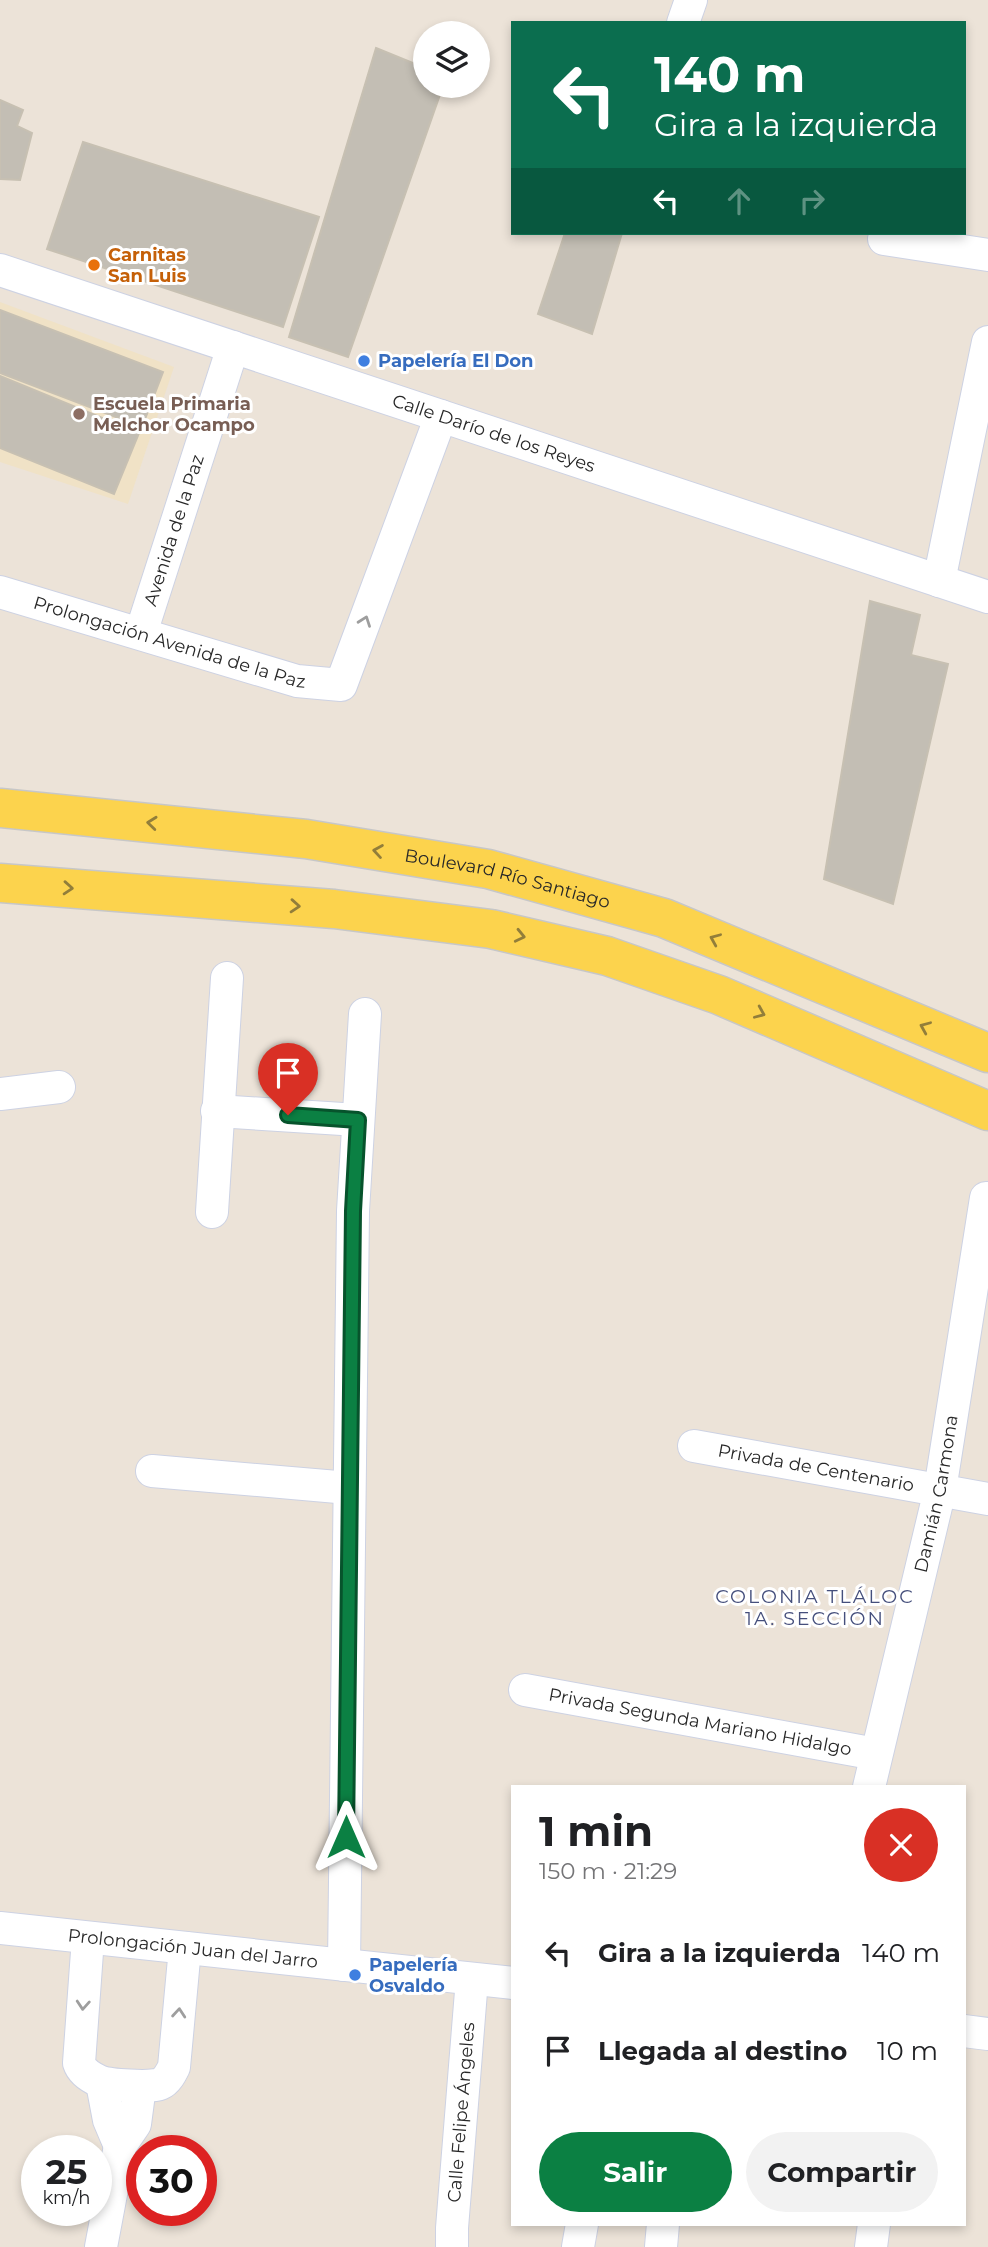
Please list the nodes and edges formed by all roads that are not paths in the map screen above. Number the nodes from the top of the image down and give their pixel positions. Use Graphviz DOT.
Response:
graph roads {
  1 [pos="691,0"];
  2 [pos="684,21"];
  3 [pos="884,239"];
  4 [pos="988,255"];
  5 [pos="0,270"];
  6 [pos="988,342"];
  7 [pos="233,347"];
  8 [pos="441,416"];
  9 [pos="939,581"];
  10 [pos="0,592"];
  11 [pos="988,597"];
  12 [pos="141,633"];
  13 [pos="0,808"];
  14 [pos="0,883"];
  15 [pos="227,978"];
  16 [pos="365,1014"];
  17 [pos="988,1053"];
  18 [pos="59,1087"];
  19 [pos="0,1094"];
  20 [pos="217,1111"];
  21 [pos="988,1111"];
  22 [pos="358,1120"];
  23 [pos="986,1198"];
  24 [pos="212,1212"];
  25 [pos="694,1446"];
  26 [pos="152,1471"];
  27 [pos="349,1488"];
  28 [pos="940,1490"];
  29 [pos="988,1499"];
  30 [pos="525,1690"];
  31 [pos="876,1755"];
  32 [pos="869,1785"];
  33 [pos="0,1928"];
  34 [pos="88,1938"];
  35 [pos="185,1948"];
  36 [pos="344,1965"];
  37 [pos="472,1979"];
  38 [pos="511,1983"];
  39 [pos="966,2031"];
  40 [pos="988,2034"];
  41 [pos="102,2082"];
  42 [pos="140,2086"];
  43 [pos="120,2146"];
  44 [pos="582,2226"];
  45 [pos="663,2226"];
  46 [pos="874,2226"];
  47 [pos="101,2247"];
  48 [pos="452,2247"];
  49 [pos="578,2247"];
  50 [pos="660,2247"];
  51 [pos="871,2247"];
  1 -- 2 [label="street"];
  3 -- 4 [label="street"];
  5 -- 7 [label="street, Calle Darío de los Reyes"];
  6 -- 9 [label="street"];
  7 -- 8 [label="street, Calle Darío de los Reyes"];
  7 -- 12 [label="street, Avenida de la Paz"];
  8 -- 9 [label="street, Calle Darío de los Reyes"];
  12 -- 8 [label="street, Prolongación Avenida de la Paz, one-way"];
  9 -- 11 [label="street, Calle Darío de los Reyes"];
  10 -- 12 [label="street, Prolongación Avenida de la Paz"];
  17 -- 13 [label="main road, Boulevard Río Santiago, one-way"];
  14 -- 21 [label="main road, one-way"];
  15 -- 20 [label="street"];
  16 -- 22 [label="street"];
  18 -- 19 [label="street"];
  20 -- 22 [label="street"];
  20 -- 24 [label="street"];
  22 -- 27 [label="street"];
  23 -- 28 [label="street, Damián Carmona"];
  25 -- 28 [label="street, Privada de Centenario"];
  26 -- 27 [label="street"];
  27 -- 36 [label="street"];
  28 -- 29 [label="street, Privada de Centenario"];
  28 -- 31 [label="street, Damián Carmona"];
  30 -- 31 [label="street, Privada Segunda Mariano Hidalgo"];
  31 -- 32 [label="street, Damián Carmona"];
  33 -- 34 [label="street, Prolongación Juan del Jarro"];
  34 -- 35 [label="street, Prolongación Juan del Jarro"];
  34 -- 41 [label="street, one-way"];
  35 -- 36 [label="street, Prolongación Juan del Jarro"];
  42 -- 35 [label="street, one-way"];
  36 -- 37 [label="street, Prolongación Juan del Jarro"];
  37 -- 38 [label="street, Prolongación Juan del Jarro"];
  37 -- 48 [label="street, Calle Felipe Ángeles"];
  39 -- 40 [label="street"];
  41 -- 42 [label="street"];
  41 -- 43 [label="street"];
  42 -- 43 [label="street"];
  43 -- 47 [label="street"];
  44 -- 49 [label="street"];
  45 -- 50 [label="street"];
  46 -- 51 [label="street"];
}
